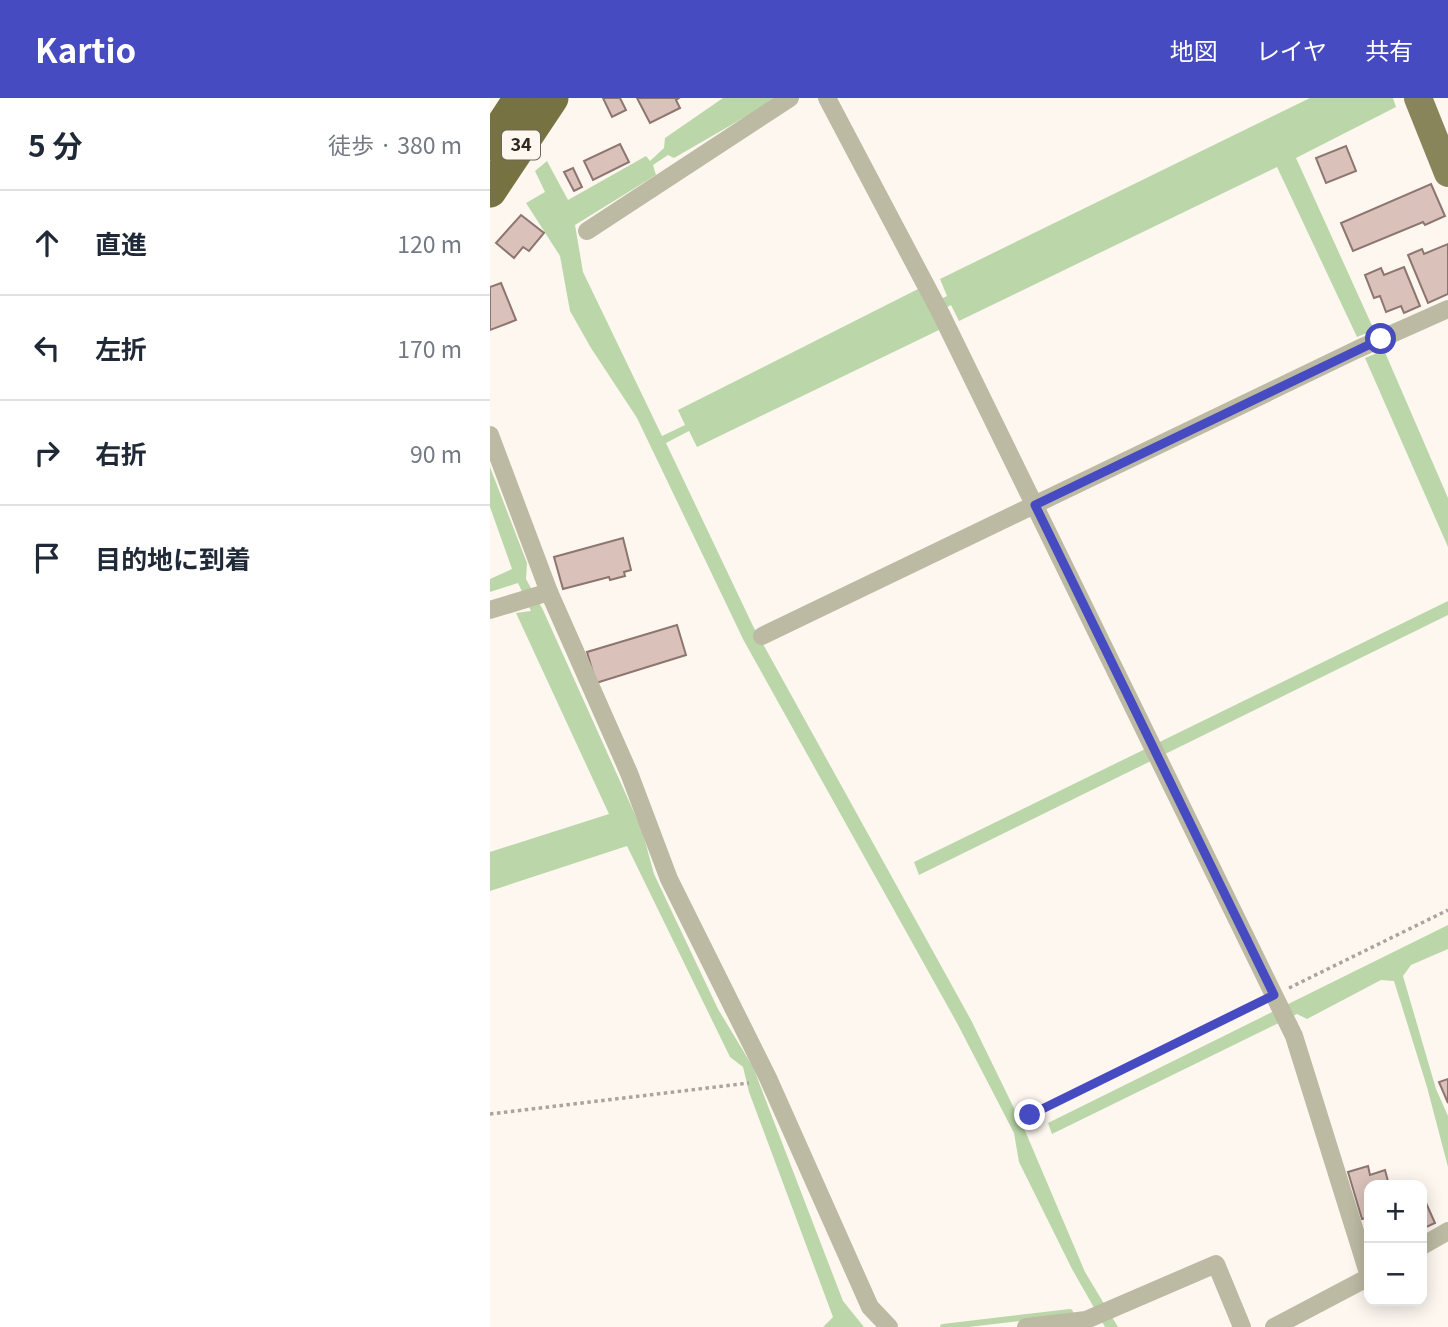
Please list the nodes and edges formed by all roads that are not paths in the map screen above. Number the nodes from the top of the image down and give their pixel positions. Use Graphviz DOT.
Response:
graph roads {
  1 [pos="520,98"];
  2 [pos="552,98"];
  3 [pos="790,98"];
  4 [pos="827,98"];
  5 [pos="1418,98"];
  6 [pos="490,144"];
  7 [pos="1448,173"];
  8 [pos="490,191"];
  9 [pos="587,232"];
  10 [pos="1448,309"];
  11 [pos="490,435"];
  12 [pos="1035,505"];
  13 [pos="549,592"];
  14 [pos="490,610"];
  15 [pos="762,636"];
  16 [pos="1448,1231"];
  17 [pos="1427,1243"];
  18 [pos="1364,1261"];
  19 [pos="1364,1280"];
  20 [pos="1088,1324"];
  21 [pos="889,1327"];
  22 [pos="1026,1327"];
  23 [pos="1242,1327"];
  24 [pos="1275,1327"];
  1 -- 6 [label="highway, 34"];
  2 -- 8 [label="highway, 34"];
  3 -- 9 [label="street"];
  4 -- 12 [label="street"];
  5 -- 7 [label="main road"];
  10 -- 12 [label="street"];
  11 -- 13 [label="street"];
  12 -- 15 [label="street"];
  12 -- 18 [label="street"];
  13 -- 14 [label="street"];
  13 -- 21 [label="street"];
  16 -- 17 [label="street"];
  19 -- 24 [label="street"];
  20 -- 22 [label="street"];
  20 -- 23 [label="street"];
}
